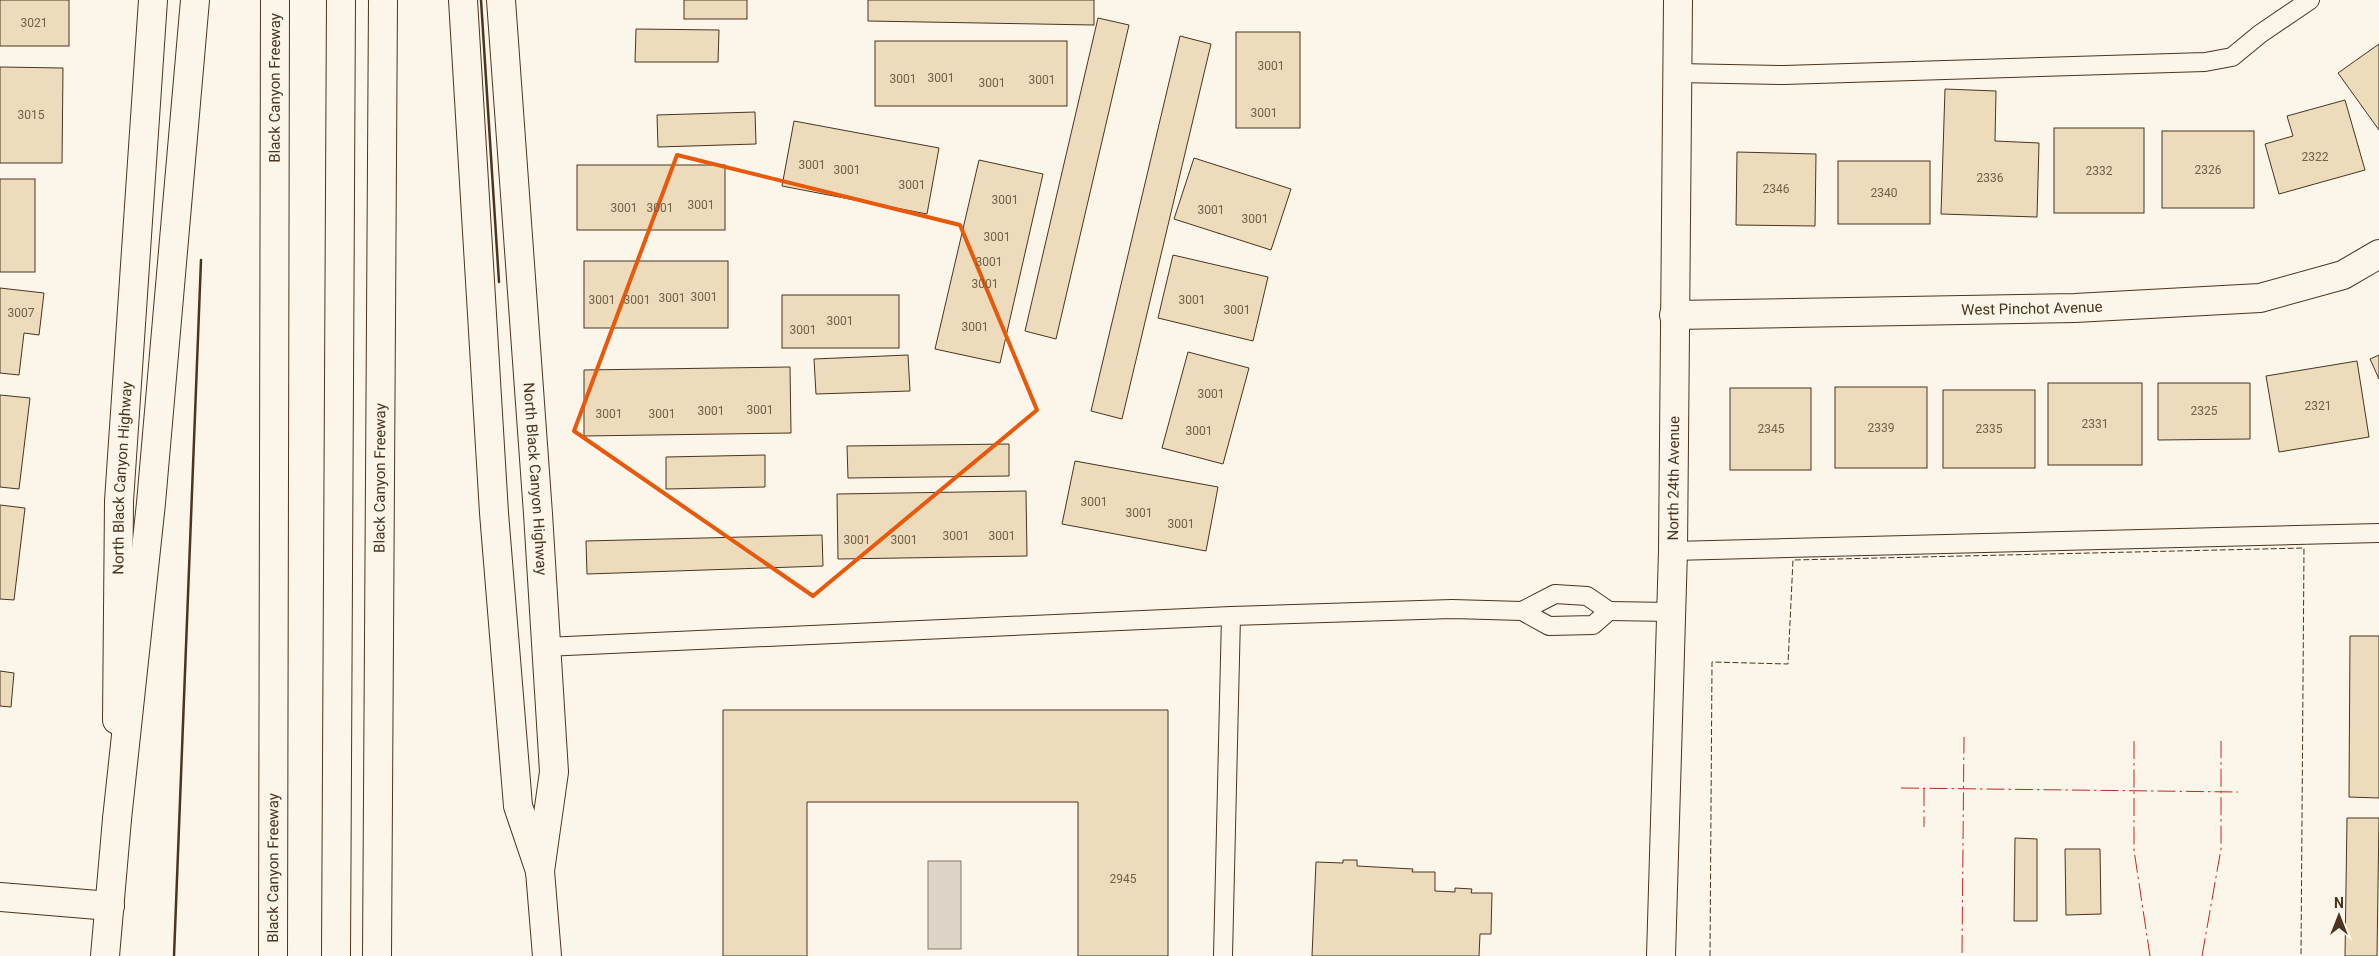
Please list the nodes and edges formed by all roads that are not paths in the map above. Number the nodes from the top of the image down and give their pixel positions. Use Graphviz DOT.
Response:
graph roads {
  1 [pos="153,0"];
  2 [pos="195,0"];
  3 [pos="275,0"];
  4 [pos="341,0"];
  5 [pos="383,0"];
  6 [pos="463,0"];
  7 [pos="502,0"];
  8 [pos="1678,0"];
  9 [pos="2310,0"];
  10 [pos="1678,72"];
  11 [pos="2379,254"];
  12 [pos="1674,315"];
  13 [pos="2379,533"];
  14 [pos="1673,551"];
  15 [pos="1522,610"];
  16 [pos="1609,610"];
  17 [pos="1671,612"];
  18 [pos="1231,616"];
  19 [pos="545,648"];
  20 [pos="117,819"];
  21 [pos="540,871"];
  22 [pos="0,897"];
  23 [pos="110,906"];
  24 [pos="105,956"];
  25 [pos="273,956"];
  26 [pos="336,956"];
  27 [pos="376,956"];
  28 [pos="546,956"];
  29 [pos="1223,956"];
  30 [pos="1661,956"];
  1 -- 20 [label="main road, North Black Canyon Highway"];
  2 -- 20 [label="main road"];
  3 -- 25 [label="main road, Black Canyon Freeway"];
  4 -- 26 [label="main road"];
  5 -- 27 [label="main road, Black Canyon Freeway"];
  6 -- 21 [label="main road"];
  7 -- 19 [label="main road, North Black Canyon Highway"];
  8 -- 10 [label="main road, North 24th Avenue"];
  9 -- 10 [label="lane"];
  10 -- 12 [label="main road, North 24th Avenue"];
  11 -- 12 [label="main road, West Pinchot Avenue"];
  12 -- 14 [label="main road, North 24th Avenue"];
  13 -- 14 [label="lane"];
  14 -- 17 [label="main road, North 24th Avenue"];
  15 -- 16 [label="lane"];
  15 -- 16 [label="lane"];
  15 -- 18 [label="lane"];
  16 -- 17 [label="lane"];
  17 -- 30 [label="main road, North 24th Avenue"];
  18 -- 19 [label="lane"];
  18 -- 29 [label="lane"];
  19 -- 21 [label="main road, North Black Canyon Highway"];
  20 -- 23 [label="main road, North Black Canyon Highway"];
  21 -- 28 [label="main road, North Black Canyon Highway"];
  22 -- 23 [label="main road"];
  23 -- 24 [label="main road, North Black Canyon Highway"];
}
